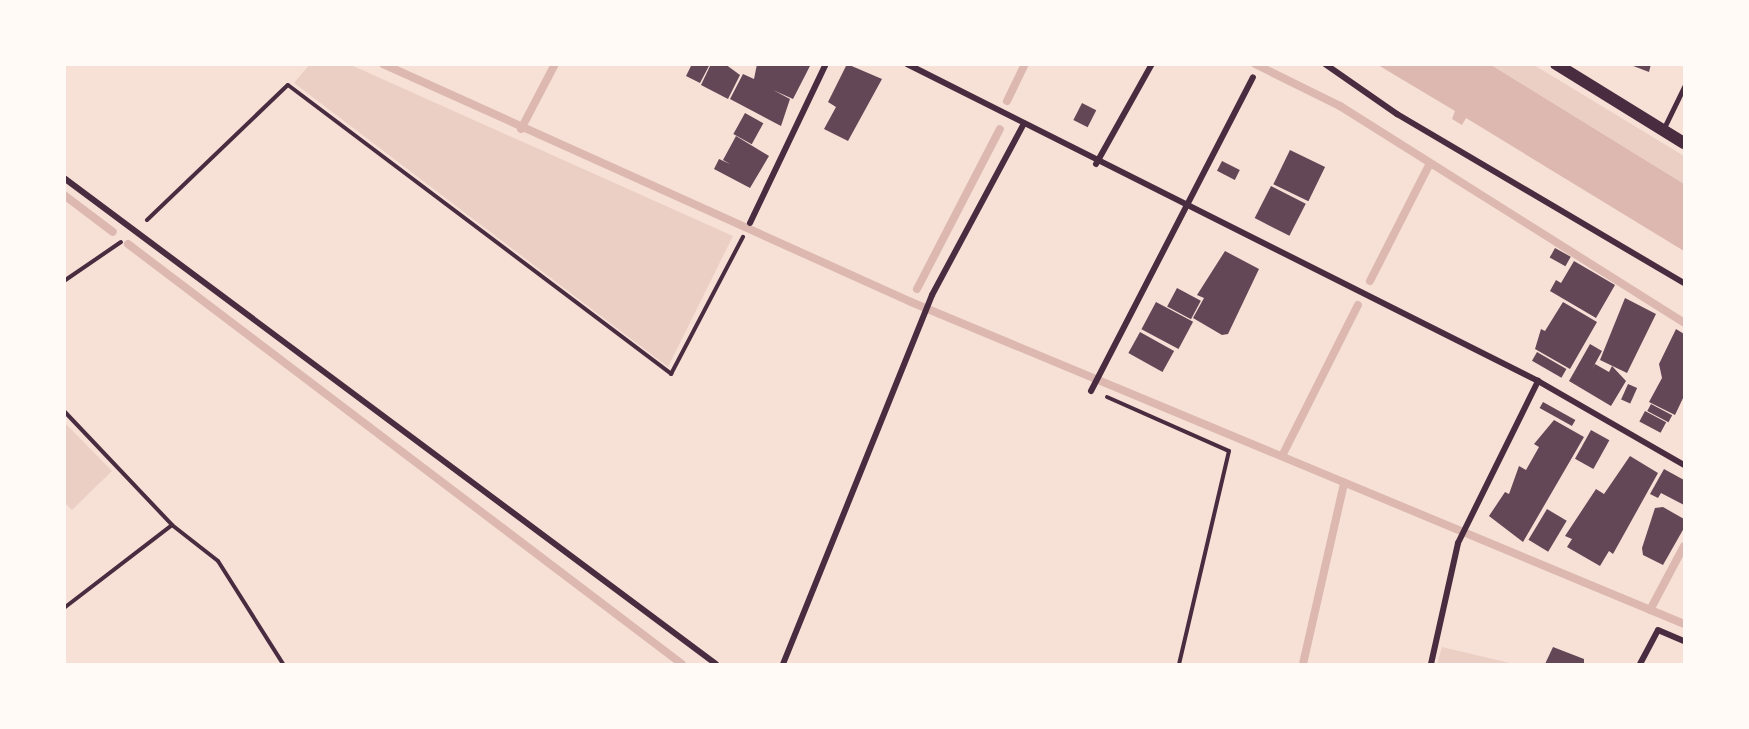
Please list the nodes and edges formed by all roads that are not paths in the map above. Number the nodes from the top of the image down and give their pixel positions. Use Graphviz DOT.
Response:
graph roads {
  1 [pos="826,64"];
  2 [pos="907,64"];
  3 [pos="1152,64"];
  4 [pos="1325,64"];
  5 [pos="1556,64"];
  6 [pos="1253,77"];
  7 [pos="1684,87"];
  8 [pos="1023,125"];
  9 [pos="1663,130"];
  10 [pos="1684,143"];
  11 [pos="1096,164"];
  12 [pos="64,178"];
  13 [pos="1186,208"];
  14 [pos="750,223"];
  15 [pos="1684,283"];
  16 [pos="1538,381"];
  17 [pos="1091,391"];
  18 [pos="1684,465"];
  19 [pos="1684,641"];
  20 [pos="716,664"];
  21 [pos="783,664"];
  22 [pos="1431,664"];
  23 [pos="1640,664"];
  1 -- 14 [label="street"];
  2 -- 8 [label="street"];
  3 -- 11 [label="street"];
  4 -- 15 [label="street"];
  5 -- 9 [label="main road"];
  6 -- 13 [label="street"];
  7 -- 9 [label="lane"];
  8 -- 11 [label="street"];
  8 -- 21 [label="street"];
  9 -- 10 [label="main road"];
  11 -- 13 [label="street"];
  12 -- 20 [label="street"];
  13 -- 16 [label="street"];
  13 -- 17 [label="street"];
  16 -- 18 [label="street"];
  16 -- 22 [label="street"];
  19 -- 23 [label="street"];
}
